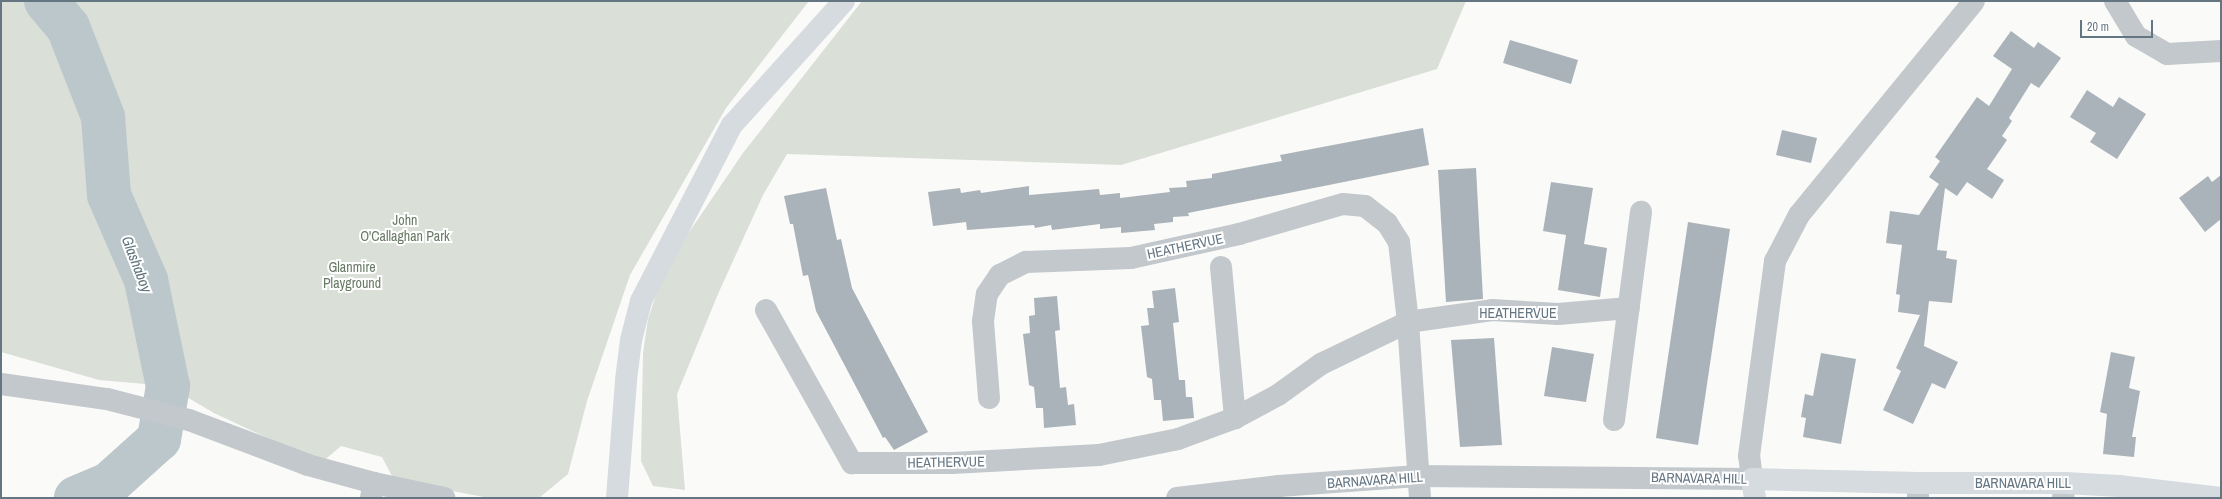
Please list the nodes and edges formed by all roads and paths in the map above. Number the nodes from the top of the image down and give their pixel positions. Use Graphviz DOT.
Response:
graph roads {
  1 [pos="844,1"];
  2 [pos="1974,1"];
  3 [pos="2115,1"];
  4 [pos="2221,51"];
  5 [pos="1642,212"];
  6 [pos="1221,267"];
  7 [pos="1628,308"];
  8 [pos="766,310"];
  9 [pos="1408,322"];
  10 [pos="1,384"];
  11 [pos="989,398"];
  12 [pos="1235,418"];
  13 [pos="1614,420"];
  14 [pos="1418,476"];
  15 [pos="1753,488"];
  16 [pos="2064,490"];
  17 [pos="373,491"];
  18 [pos="1918,491"];
  19 [pos="444,498"];
  20 [pos="617,498"];
  21 [pos="1177,498"];
  22 [pos="1420,498"];
  23 [pos="2221,498"];
  1 -- 20 [label="main road"];
  2 -- 15 [label="street"];
  3 -- 4 [label="street"];
  5 -- 7 [label="street"];
  6 -- 12 [label="street, HEATHERVUE"];
  7 -- 9 [label="street, HEATHERVUE"];
  7 -- 13 [label="street"];
  8 -- 12 [label="street, HEATHERVUE"];
  9 -- 11 [label="street, HEATHERVUE"];
  9 -- 12 [label="street, HEATHERVUE"];
  9 -- 14 [label="street, HEATHERVUE"];
  10 -- 17 [label="street"];
  14 -- 15 [label="street, BARNAVARA HILL"];
  14 -- 21 [label="street, BARNAVARA HILL"];
  14 -- 22 [label="street, HEATHERVUE"];
  15 -- 18 [label="main road, BARNAVARA HILL"];
  16 -- 18 [label="main road, BARNAVARA HILL"];
  16 -- 23 [label="main road, BARNAVARA HILL"];
  17 -- 19 [label="street"];
}
